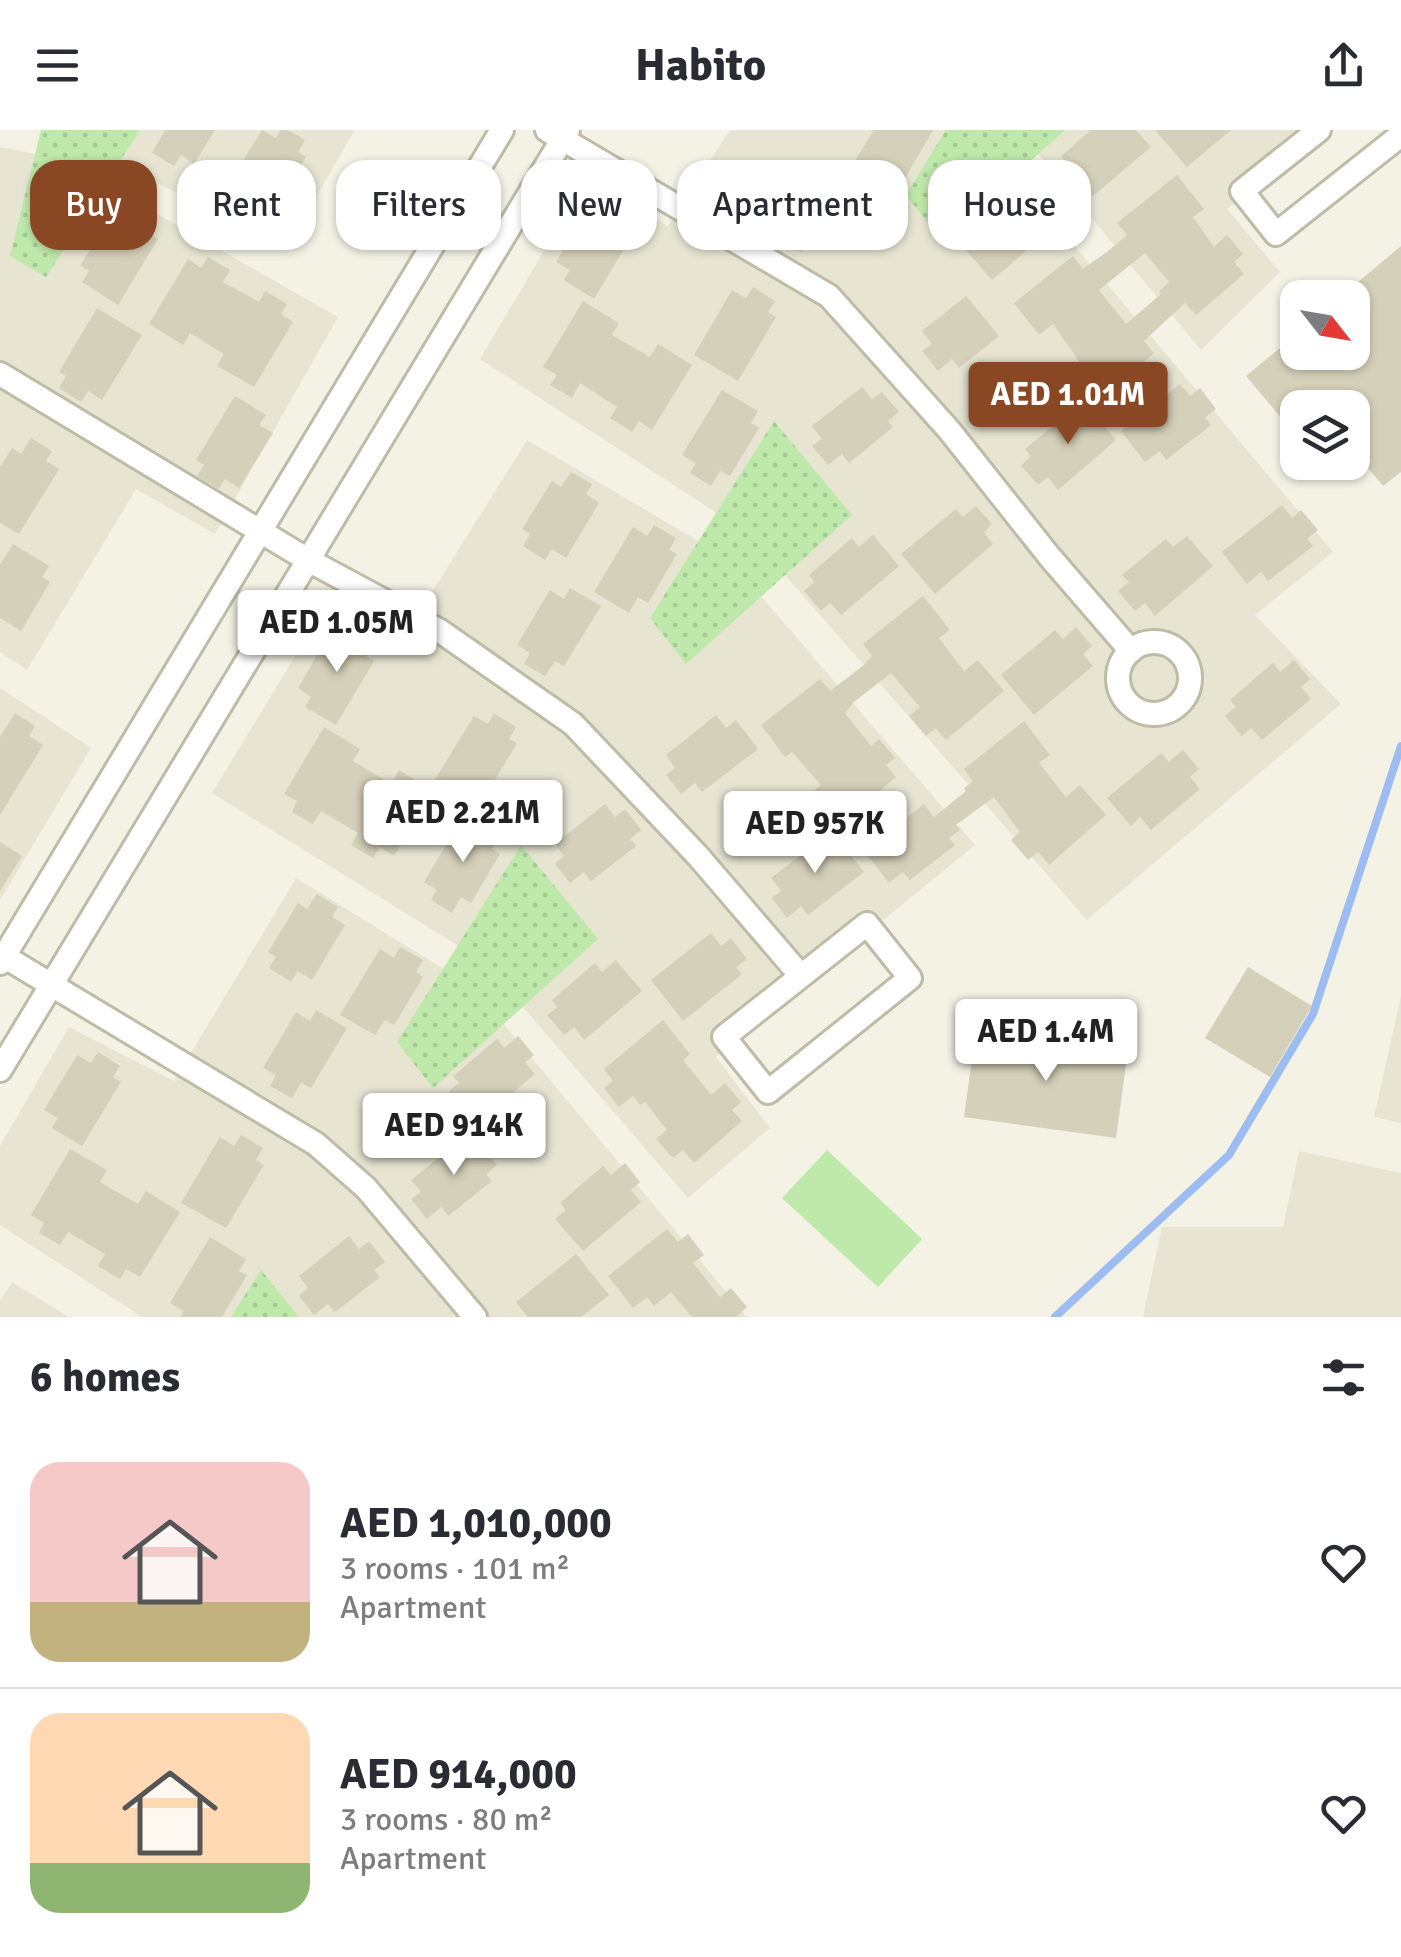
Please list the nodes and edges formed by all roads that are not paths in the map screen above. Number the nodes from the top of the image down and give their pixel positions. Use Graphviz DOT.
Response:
graph roads {
  1 [pos="502,130"];
  2 [pos="1313,132"];
  3 [pos="559,133"];
  4 [pos="1401,136"];
  5 [pos="0,374"];
  6 [pos="260,530"];
  7 [pos="308,560"];
  8 [pos="1130,651"];
  9 [pos="1,958"];
  10 [pos="801,976"];
  11 [pos="52,984"];
  12 [pos="0,1070"];
  13 [pos="474,1317"];
  1 -- 6 [label="street"];
  2 -- 4 [label="street"];
  3 -- 7 [label="street"];
  3 -- 8 [label="street"];
  5 -- 6 [label="street"];
  6 -- 7 [label="street"];
  6 -- 9 [label="street"];
  7 -- 10 [label="street"];
  7 -- 11 [label="street"];
  9 -- 11 [label="street"];
  10 -- 10 [label="street"];
  11 -- 12 [label="street"];
  11 -- 13 [label="street"];
}
